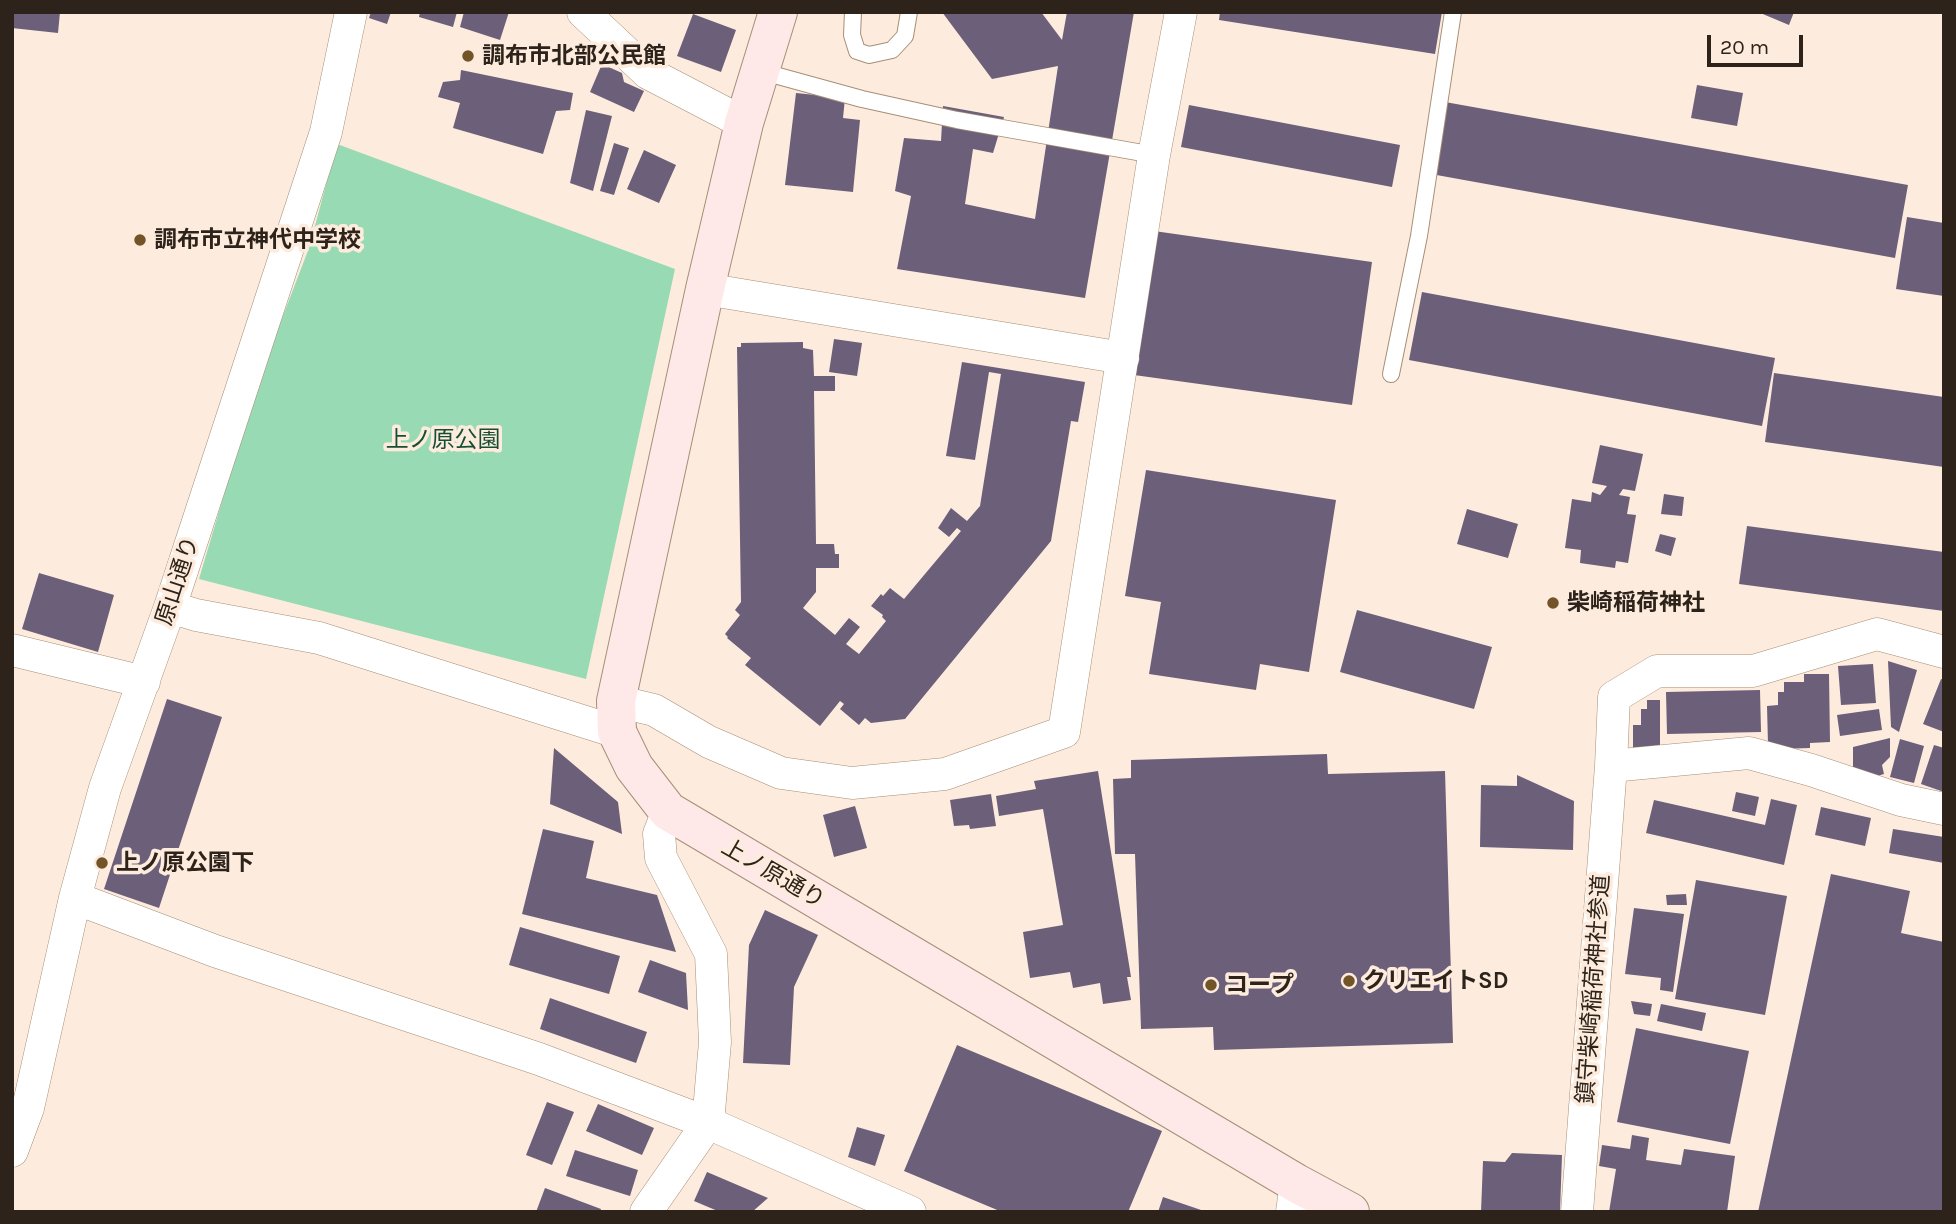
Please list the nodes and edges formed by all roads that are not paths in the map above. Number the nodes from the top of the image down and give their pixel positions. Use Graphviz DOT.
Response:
graph roads {
  1 [pos="351,12"];
  2 [pos="583,12"];
  3 [pos="778,12"];
  4 [pos="853,12"];
  5 [pos="909,12"];
  6 [pos="1181,12"];
  7 [pos="1452,12"];
  8 [pos="759,71"];
  9 [pos="744,123"];
  10 [pos="1154,155"];
  11 [pos="705,289"];
  12 [pos="1123,358"];
  13 [pos="1391,374"];
  14 [pos="170,607"];
  15 [pos="12,650"];
  16 [pos="1944,652"];
  17 [pos="144,682"];
  18 [pos="616,717"];
  19 [pos="1611,766"];
  20 [pos="1944,809"];
  21 [pos="668,811"];
  22 [pos="75,898"];
  23 [pos="708,1123"];
  24 [pos="12,1152"];
  25 [pos="1294,1197"];
  26 [pos="900,1210"];
  27 [pos="646,1212"];
  28 [pos="1350,1212"];
  29 [pos="1577,1212"];
  1 -- 14 [label="street, 原山通り"];
  2 -- 9 [label="street"];
  3 -- 8 [label="street"];
  4 -- 5 [label="lane"];
  6 -- 10 [label="street"];
  7 -- 13 [label="lane"];
  8 -- 9 [label="street"];
  8 -- 10 [label="lane"];
  9 -- 11 [label="street"];
  10 -- 12 [label="street"];
  11 -- 12 [label="street"];
  11 -- 18 [label="street"];
  12 -- 18 [label="street"];
  14 -- 17 [label="street, 原山通り"];
  14 -- 18 [label="street"];
  15 -- 17 [label="street"];
  16 -- 19 [label="street, 鎮守柴崎稲荷神社参道"];
  17 -- 22 [label="street, 原山通り"];
  18 -- 21 [label="street, 上ノ原通り"];
  19 -- 20 [label="street"];
  19 -- 29 [label="street, 鎮守柴崎稲荷神社参道"];
  21 -- 23 [label="street"];
  21 -- 25 [label="street, 上ノ原通り"];
  22 -- 23 [label="street"];
  22 -- 24 [label="street, 原山通り"];
  23 -- 26 [label="street"];
  23 -- 27 [label="street"];
  25 -- 28 [label="street, 上ノ原通り"];
}
